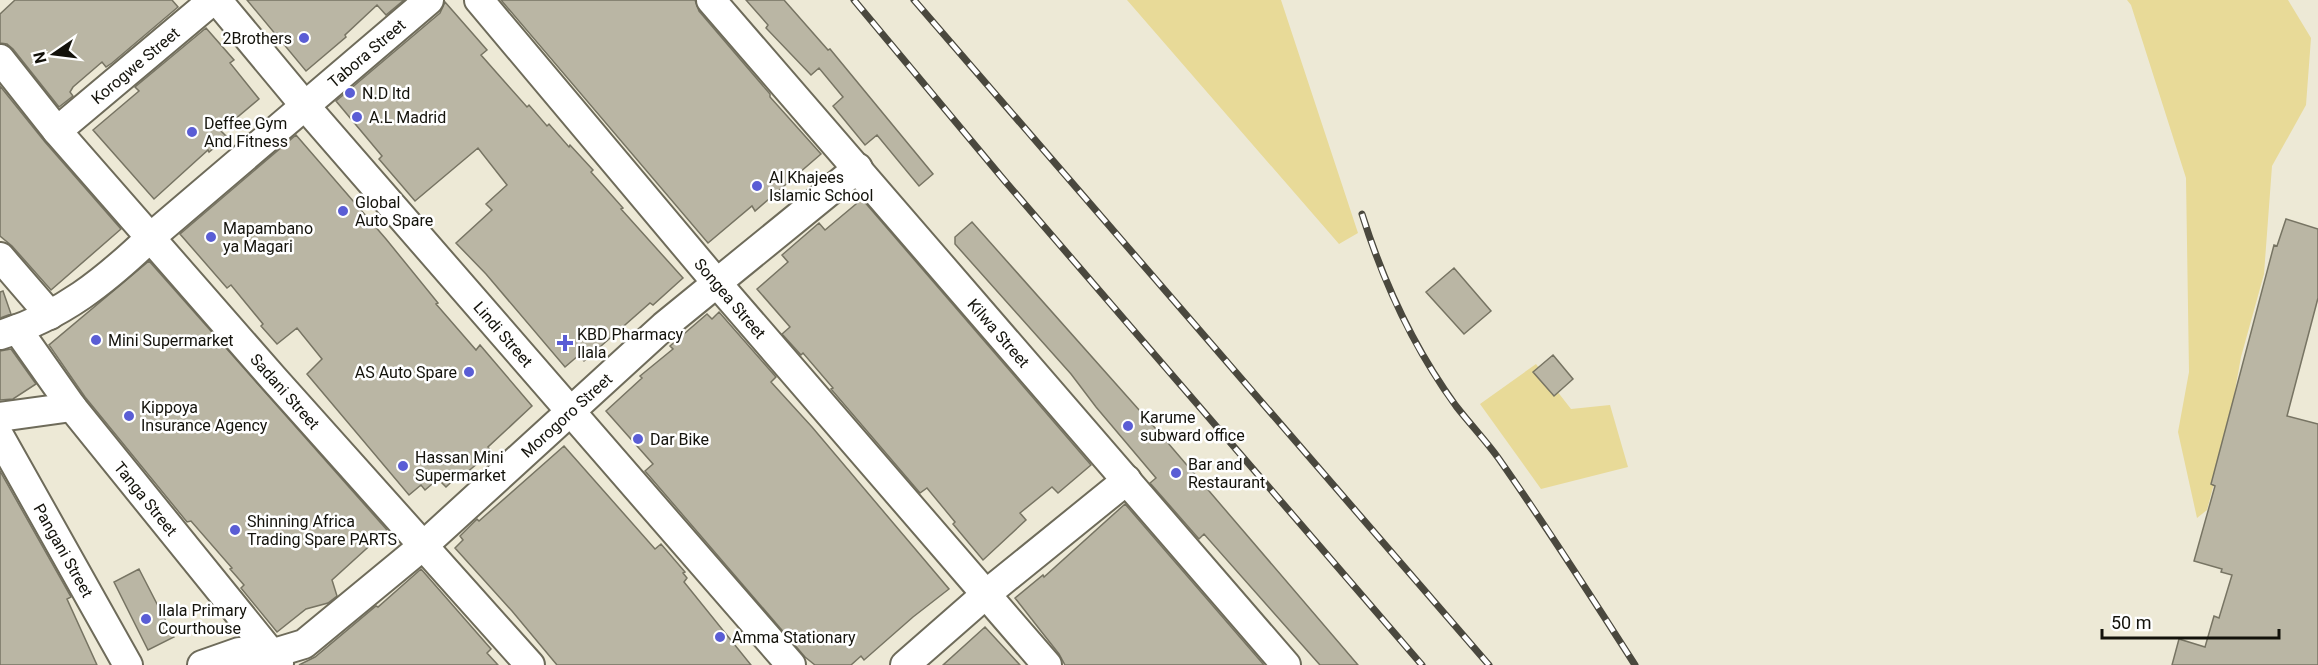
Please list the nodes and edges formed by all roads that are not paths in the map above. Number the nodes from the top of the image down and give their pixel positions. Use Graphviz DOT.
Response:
graph roads {
  1 [pos="215,0"];
  2 [pos="429,0"];
  3 [pos="478,0"];
  4 [pos="711,0"];
  5 [pos="0,58"];
  6 [pos="306,107"];
  7 [pos="57,131"];
  8 [pos="858,168"];
  9 [pos="151,237"];
  10 [pos="0,257"];
  11 [pos="716,282"];
  12 [pos="50,315"];
  13 [pos="8,332"];
  14 [pos="72,407"];
  15 [pos="571,411"];
  16 [pos="0,417"];
  17 [pos="0,437"];
  18 [pos="1127,480"];
  19 [pos="424,545"];
  20 [pos="985,596"];
  21 [pos="276,659"];
  22 [pos="128,665"];
  23 [pos="202,665"];
  24 [pos="530,665"];
  25 [pos="791,665"];
  26 [pos="905,665"];
  27 [pos="1047,665"];
  28 [pos="1286,665"];
  1 -- 6 [label="street, Lindi Street"];
  1 -- 7 [label="street, Korogwe Street"];
  2 -- 6 [label="street, Tabora Street"];
  3 -- 11 [label="street, Songea Street"];
  4 -- 8 [label="street, Kilwa Street"];
  5 -- 7 [label="street, Sadani Street"];
  6 -- 9 [label="street, Tabora Street"];
  6 -- 15 [label="street, Lindi Street"];
  7 -- 9 [label="street, Sadani Street"];
  8 -- 11 [label="street, Morogoro Street"];
  8 -- 18 [label="street, Kilwa Street"];
  9 -- 12 [label="street, Tabora Street"];
  9 -- 19 [label="street, Sadani Street"];
  10 -- 12 [label="street"];
  11 -- 15 [label="street, Morogoro Street"];
  11 -- 20 [label="street, Songea Street"];
  12 -- 13 [label="street, Tabora Street"];
  13 -- 14 [label="street, Tanga Street"];
  14 -- 16 [label="street"];
  14 -- 21 [label="street, Tanga Street"];
  15 -- 19 [label="street, Morogoro Street"];
  15 -- 25 [label="street, Lindi Street"];
  17 -- 22 [label="street, Pangani Street"];
  18 -- 20 [label="street"];
  18 -- 28 [label="street, Kilwa Street"];
  19 -- 21 [label="street, Morogoro Street"];
  19 -- 24 [label="street, Sadani Street"];
  20 -- 26 [label="street"];
  20 -- 27 [label="street, Songea Street"];
  21 -- 23 [label="street"];
}
